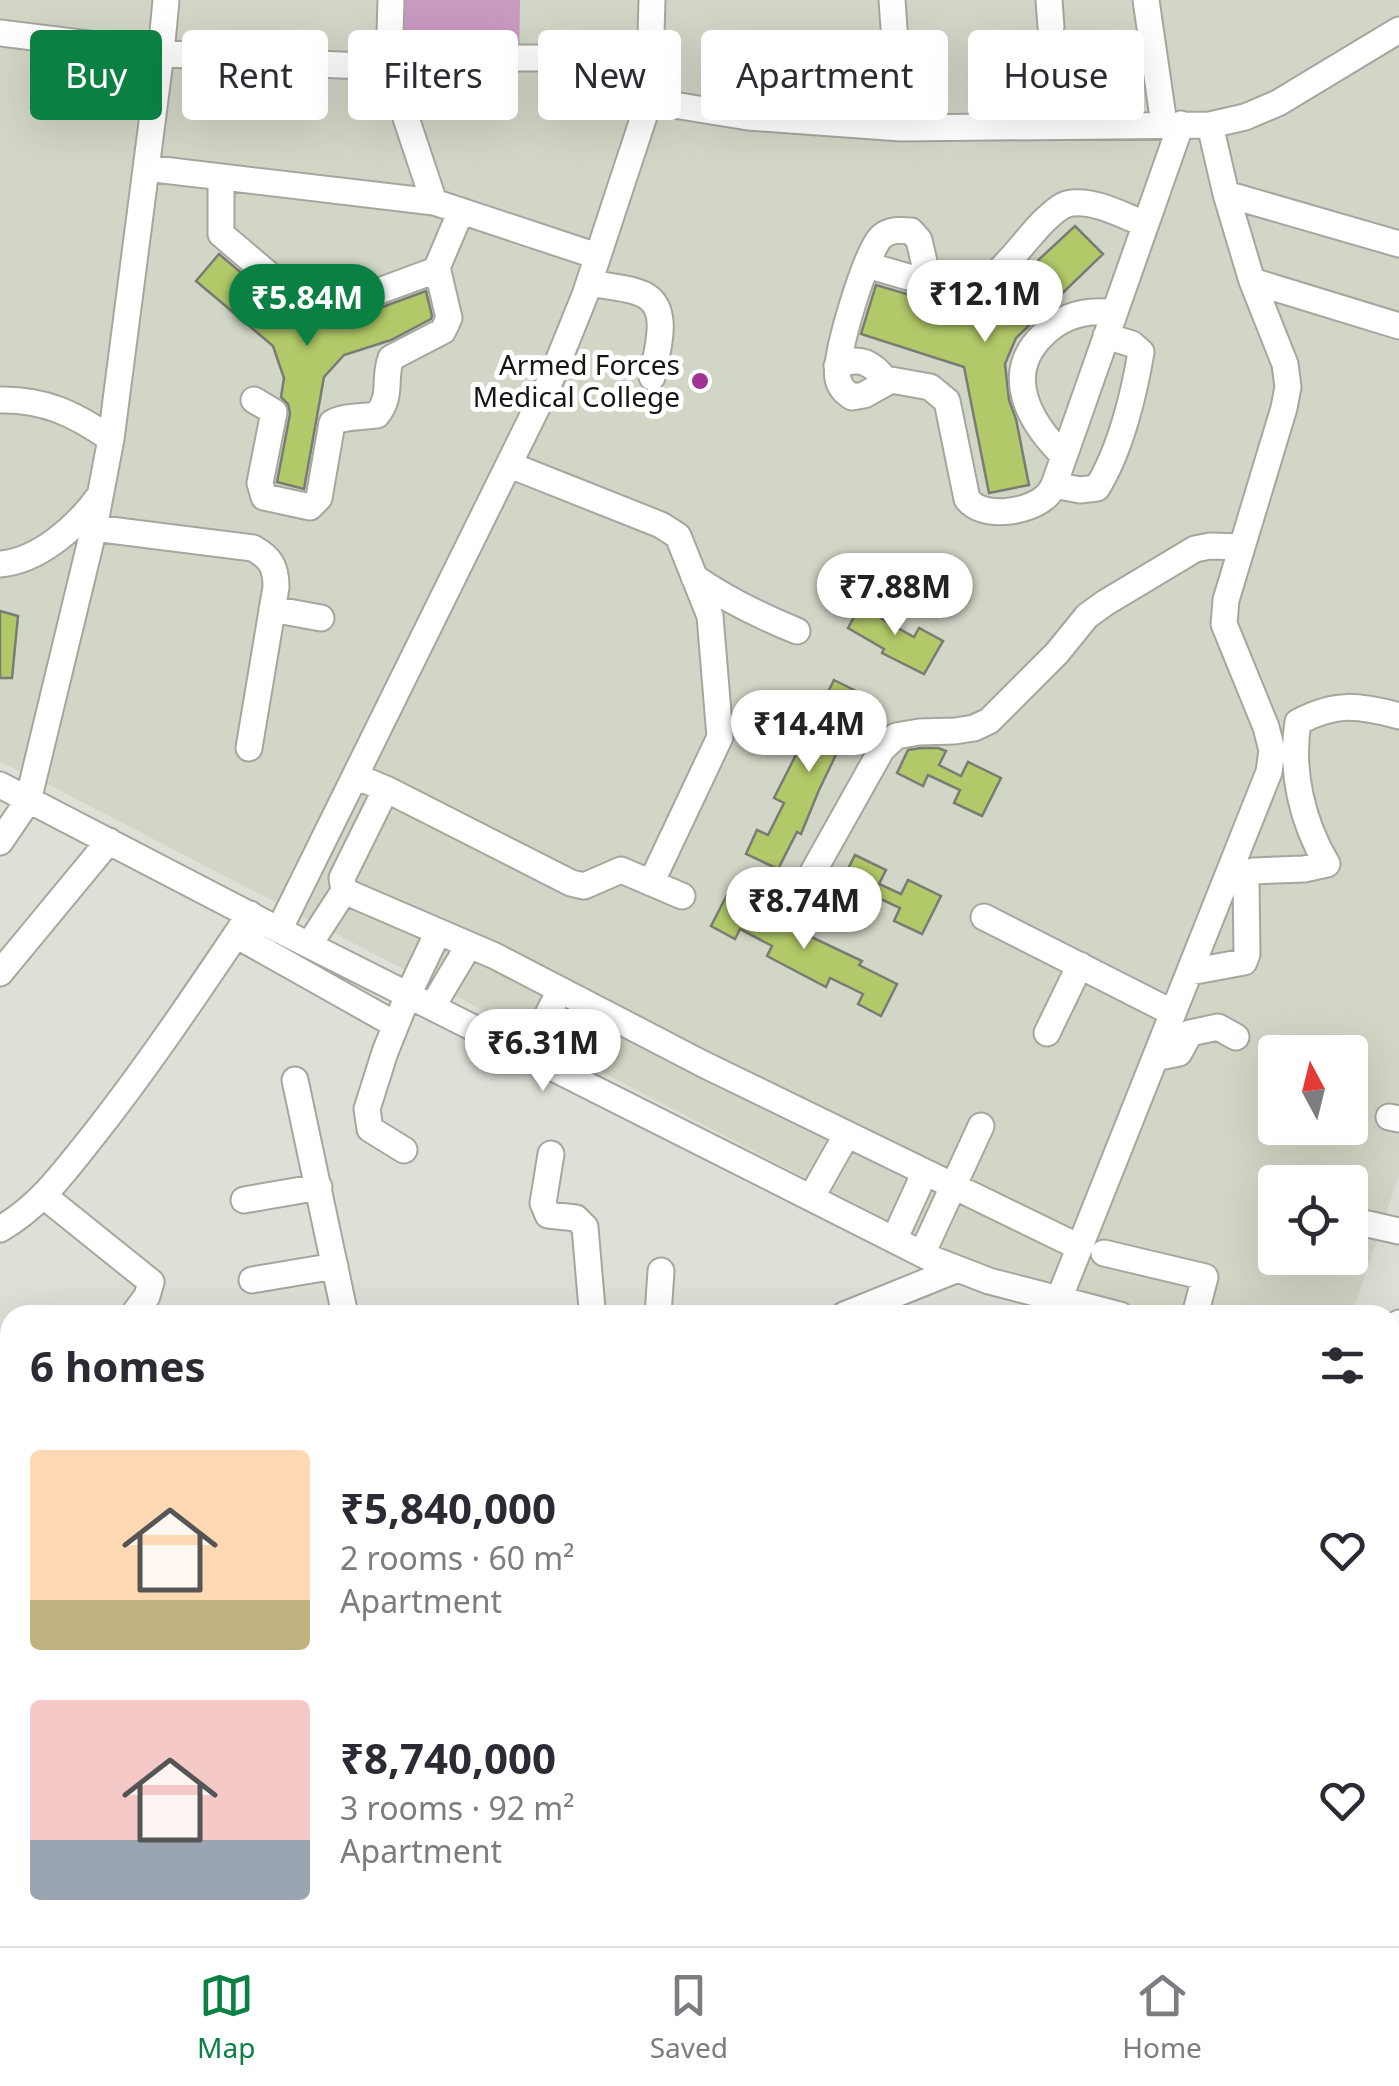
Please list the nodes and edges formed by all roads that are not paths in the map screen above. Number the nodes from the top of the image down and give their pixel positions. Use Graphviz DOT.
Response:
graph roads {
  1 [pos="166,0"];
  2 [pos="390,0"];
  3 [pos="652,0"];
  4 [pos="892,0"];
  5 [pos="1048,0"];
  6 [pos="1146,0"];
  7 [pos="1051,27"];
  8 [pos="390,30"];
  9 [pos="651,30"];
  10 [pos="1399,30"];
  11 [pos="0,34"];
  12 [pos="30,37"];
  13 [pos="162,42"];
  14 [pos="162,52"];
  15 [pos="348,67"];
  16 [pos="681,106"];
  17 [pos="152,120"];
  18 [pos="407,120"];
  19 [pos="643,120"];
  20 [pos="1172,124"];
  21 [pos="1210,125"];
  22 [pos="901,128"];
  23 [pos="146,168"];
  24 [pos="221,177"];
  25 [pos="1226,194"];
  26 [pos="434,202"];
  27 [pos="462,211"];
  28 [pos="1145,224"];
  29 [pos="1399,244"];
  30 [pos="597,256"];
  31 [pos="868,265"];
  32 [pos="437,267"];
  33 [pos="1252,281"];
  34 [pos="929,283"];
  35 [pos="589,284"];
  36 [pos="1110,325"];
  37 [pos="1399,326"];
  38 [pos="652,377"];
  39 [pos="0,400"];
  40 [pos="254,400"];
  41 [pos="111,440"];
  42 [pos="1064,456"];
  43 [pos="510,465"];
  44 [pos="1054,484"];
  45 [pos="101,493"];
  46 [pos="94,528"];
  47 [pos="1242,547"];
  48 [pos="0,564"];
  49 [pos="694,577"];
  50 [pos="272,609"];
  51 [pos="322,618"];
  52 [pos="797,632"];
  53 [pos="1399,716"];
  54 [pos="249,748"];
  55 [pos="356,776"];
  56 [pos="0,785"];
  57 [pos="386,789"];
  58 [pos="28,802"];
  59 [pos="1303,806"];
  60 [pos="1253,813"];
  61 [pos="108,841"];
  62 [pos="0,842"];
  63 [pos="651,882"];
  64 [pos="344,891"];
  65 [pos="682,896"];
  66 [pos="798,898"];
  67 [pos="984,917"];
  68 [pos="243,924"];
  69 [pos="279,930"];
  70 [pos="438,932"];
  71 [pos="309,944"];
  72 [pos="469,945"];
  73 [pos="1080,966"];
  74 [pos="1190,972"];
  75 [pos="0,973"];
  76 [pos="560,990"];
  77 [pos="408,995"];
  78 [pos="586,1004"];
  79 [pos="432,1007"];
  80 [pos="1173,1013"];
  81 [pos="396,1024"];
  82 [pos="1047,1033"];
  83 [pos="1236,1037"];
  84 [pos="528,1055"];
  85 [pos="1155,1058"];
  86 [pos="555,1069"];
  87 [pos="289,1089"];
  88 [pos="981,1126"];
  89 [pos="847,1134"];
  90 [pos="404,1150"];
  91 [pos="551,1154"];
  92 [pos="926,1172"];
  93 [pos="955,1186"];
  94 [pos="319,1187"];
  95 [pos="44,1196"];
  96 [pos="811,1198"];
  97 [pos="244,1200"];
  98 [pos="1368,1224"];
  99 [pos="1399,1230"];
  100 [pos="2,1232"];
  101 [pos="894,1240"];
  102 [pos="1092,1250"];
  103 [pos="922,1254"];
  104 [pos="336,1266"];
  105 [pos="958,1270"];
  106 [pos="661,1271"];
  107 [pos="252,1280"];
  108 [pos="1059,1299"];
  109 [pos="139,1305"];
  110 [pos="343,1305"];
  111 [pos="592,1305"];
  112 [pos="659,1305"];
  113 [pos="896,1305"];
  114 [pos="1082,1305"];
  115 [pos="1198,1305"];
  1 -- 13 [label="street"];
  2 -- 8 [label="street"];
  3 -- 9 [label="street"];
  4 -- 22 [label="street"];
  5 -- 7 [label="street"];
  6 -- 20 [label="street"];
  10 -- 21 [label="street"];
  11 -- 12 [label="street"];
  14 -- 15 [label="street"];
  16 -- 22 [label="street"];
  17 -- 23 [label="street"];
  18 -- 26 [label="street"];
  19 -- 30 [label="street"];
  20 -- 21 [label="street"];
  20 -- 22 [label="street"];
  20 -- 28 [label="street"];
  21 -- 25 [label="street"];
  23 -- 24 [label="street"];
  23 -- 41 [label="street"];
  24 -- 26 [label="street"];
  24 -- 32 [label="street"];
  25 -- 29 [label="street"];
  25 -- 33 [label="street"];
  26 -- 27 [label="street"];
  27 -- 30 [label="street"];
  27 -- 32 [label="street"];
  28 -- 34 [label="street"];
  28 -- 36 [label="street"];
  30 -- 35 [label="street"];
  31 -- 34 [label="street"];
  31 -- 34 [label="street"];
  31 -- 44 [label="street"];
  32 -- 40 [label="street"];
  33 -- 37 [label="street"];
  33 -- 47 [label="street"];
  35 -- 38 [label="street"];
  35 -- 43 [label="street"];
  36 -- 42 [label="street"];
  36 -- 42 [label="street"];
  36 -- 44 [label="street"];
  39 -- 41 [label="street"];
  41 -- 45 [label="street"];
  42 -- 44 [label="street"];
  43 -- 49 [label="street"];
  43 -- 55 [label="street"];
  45 -- 46 [label="street"];
  45 -- 48 [label="street"];
  46 -- 50 [label="street"];
  46 -- 58 [label="street"];
  47 -- 60 [label="street"];
  47 -- 66 [label="street"];
  49 -- 52 [label="street"];
  49 -- 63 [label="street"];
  50 -- 51 [label="street"];
  50 -- 54 [label="street"];
  53 -- 59 [label="street"];
  55 -- 57 [label="street"];
  55 -- 69 [label="street"];
  56 -- 58 [label="street"];
  57 -- 63 [label="street"];
  57 -- 64 [label="street"];
  58 -- 61 [label="street"];
  58 -- 62 [label="street"];
  59 -- 60 [label="street"];
  59 -- 74 [label="street"];
  60 -- 74 [label="street"];
  61 -- 68 [label="street"];
  61 -- 75 [label="street"];
  63 -- 65 [label="street"];
  64 -- 70 [label="street"];
  64 -- 71 [label="street"];
  67 -- 73 [label="street"];
  68 -- 69 [label="street"];
  68 -- 81 [label="street"];
  68 -- 95 [label="street"];
  69 -- 71 [label="street"];
  70 -- 72 [label="street"];
  70 -- 77 [label="street"];
  71 -- 77 [label="street"];
  72 -- 76 [label="street"];
  72 -- 79 [label="street"];
  73 -- 80 [label="street"];
  73 -- 82 [label="street"];
  74 -- 80 [label="street"];
  76 -- 78 [label="street"];
  76 -- 84 [label="street"];
  77 -- 79 [label="street"];
  77 -- 81 [label="street"];
  78 -- 86 [label="street"];
  78 -- 89 [label="street"];
  79 -- 84 [label="street"];
  80 -- 85 [label="street"];
  81 -- 90 [label="street"];
  83 -- 85 [label="street"];
  84 -- 86 [label="street"];
  85 -- 102 [label="street"];
  86 -- 96 [label="street"];
  87 -- 94 [label="street"];
  88 -- 93 [label="street"];
  89 -- 92 [label="street"];
  89 -- 96 [label="street"];
  91 -- 111 [label="street"];
  92 -- 93 [label="street"];
  92 -- 101 [label="street"];
  93 -- 102 [label="street"];
  93 -- 103 [label="street"];
  94 -- 97 [label="street"];
  94 -- 104 [label="street"];
  95 -- 100 [label="street"];
  95 -- 109 [label="street"];
  96 -- 101 [label="street"];
  98 -- 99 [label="street"];
  101 -- 103 [label="street"];
  102 -- 108 [label="street"];
  102 -- 115 [label="street"];
  103 -- 105 [label="street"];
  104 -- 107 [label="street"];
  104 -- 110 [label="street"];
  105 -- 108 [label="street"];
  105 -- 113 [label="street"];
  106 -- 112 [label="street"];
  108 -- 114 [label="street"];
}
